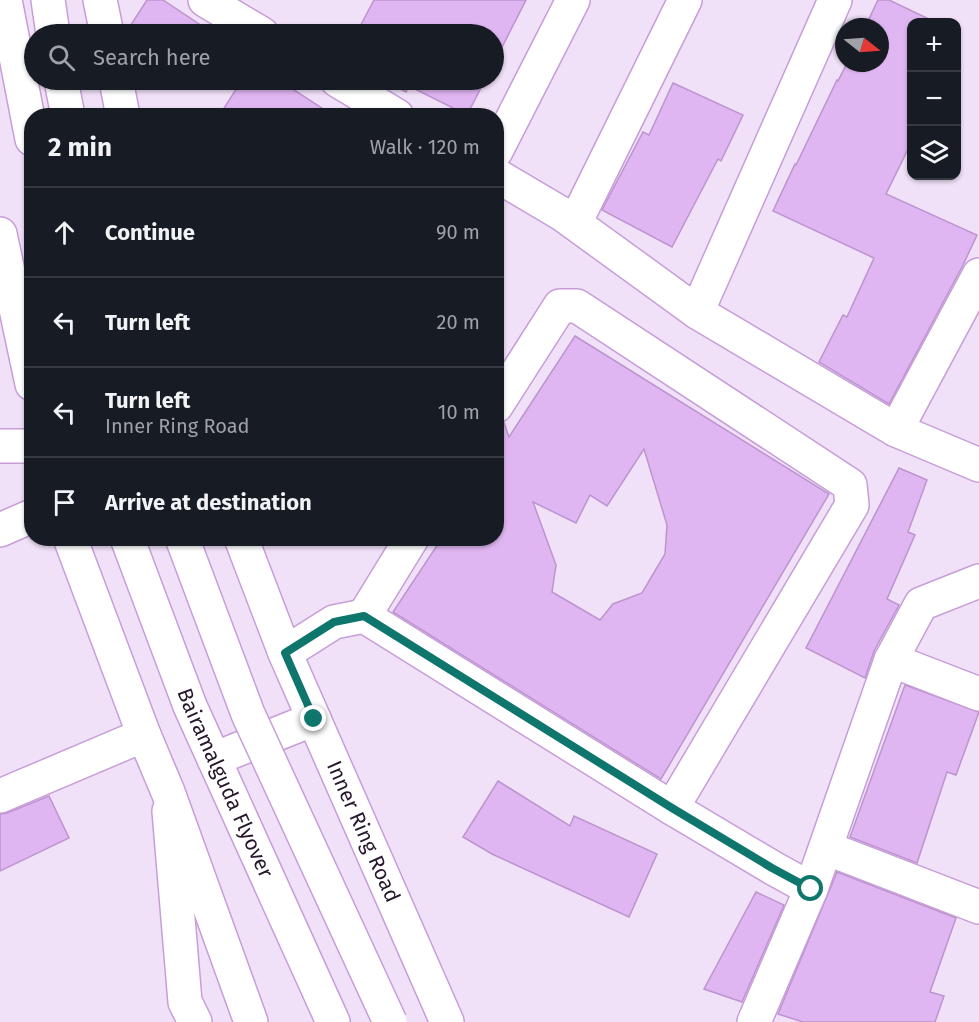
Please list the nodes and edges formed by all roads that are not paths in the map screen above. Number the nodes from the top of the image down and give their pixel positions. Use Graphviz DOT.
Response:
graph roads {
  1 [pos="5,0"];
  2 [pos="48,0"];
  3 [pos="100,0"];
  4 [pos="205,0"];
  5 [pos="573,0"];
  6 [pos="685,0"];
  7 [pos="835,0"];
  8 [pos="52,24"];
  9 [pos="105,24"];
  10 [pos="245,24"];
  11 [pos="63,90"];
  12 [pos="118,90"];
  13 [pos="354,90"];
  14 [pos="26,108"];
  15 [pos="66,108"];
  16 [pos="121,108"];
  17 [pos="384,108"];
  18 [pos="504,134"];
  19 [pos="504,180"];
  20 [pos="575,223"];
  21 [pos="0,234"];
  22 [pos="979,275"];
  23 [pos="698,312"];
  24 [pos="24,346"];
  25 [pos="504,394"];
  26 [pos="896,430"];
  27 [pos="0,446"];
  28 [pos="24,446"];
  29 [pos="979,465"];
  30 [pos="24,520"];
  31 [pos="0,530"];
  32 [pos="73,546"];
  33 [pos="130,546"];
  34 [pos="185,546"];
  35 [pos="245,546"];
  36 [pos="407,546"];
  37 [pos="979,581"];
  38 [pos="364,616"];
  39 [pos="285,653"];
  40 [pos="891,660"];
  41 [pos="979,694"];
  42 [pos="314,719"];
  43 [pos="144,735"];
  44 [pos="214,759"];
  45 [pos="168,792"];
  46 [pos="0,796"];
  47 [pos="672,808"];
  48 [pos="826,848"];
  49 [pos="811,889"];
  50 [pos="979,907"];
  51 [pos="329,1013"];
  52 [pos="756,1021"];
  53 [pos="195,1022"];
  54 [pos="251,1022"];
  55 [pos="390,1022"];
  56 [pos="447,1022"];
  1 -- 14 [label="main road"];
  2 -- 8 [label="main road"];
  3 -- 9 [label="main road"];
  4 -- 10 [label="main road"];
  5 -- 18 [label="main road"];
  6 -- 20 [label="main road"];
  7 -- 23 [label="main road"];
  11 -- 15 [label="main road"];
  12 -- 16 [label="main road"];
  13 -- 17 [label="main road"];
  19 -- 20 [label="main road"];
  20 -- 23 [label="main road"];
  21 -- 24 [label="main road"];
  22 -- 26 [label="main road"];
  23 -- 26 [label="main road"];
  25 -- 47 [label="main road"];
  26 -- 29 [label="main road"];
  27 -- 28 [label="main road"];
  30 -- 31 [label="main road"];
  32 -- 43 [label="main road"];
  33 -- 44 [label="main road, Bairamalguda Flyover"];
  34 -- 55 [label="main road, bridge"];
  35 -- 39 [label="main road, Inner Ring Road"];
  36 -- 38 [label="main road"];
  37 -- 40 [label="main road"];
  38 -- 39 [label="main road"];
  38 -- 47 [label="main road"];
  39 -- 42 [label="main road, Inner Ring Road"];
  40 -- 41 [label="main road"];
  40 -- 48 [label="main road"];
  42 -- 44 [label="main road"];
  42 -- 56 [label="main road, Inner Ring Road"];
  43 -- 45 [label="main road"];
  43 -- 46 [label="main road"];
  44 -- 51 [label="main road, Bairamalguda Flyover"];
  45 -- 53 [label="main road"];
  45 -- 54 [label="main road"];
  47 -- 49 [label="main road"];
  48 -- 49 [label="main road"];
  48 -- 50 [label="main road"];
  49 -- 52 [label="main road"];
}
